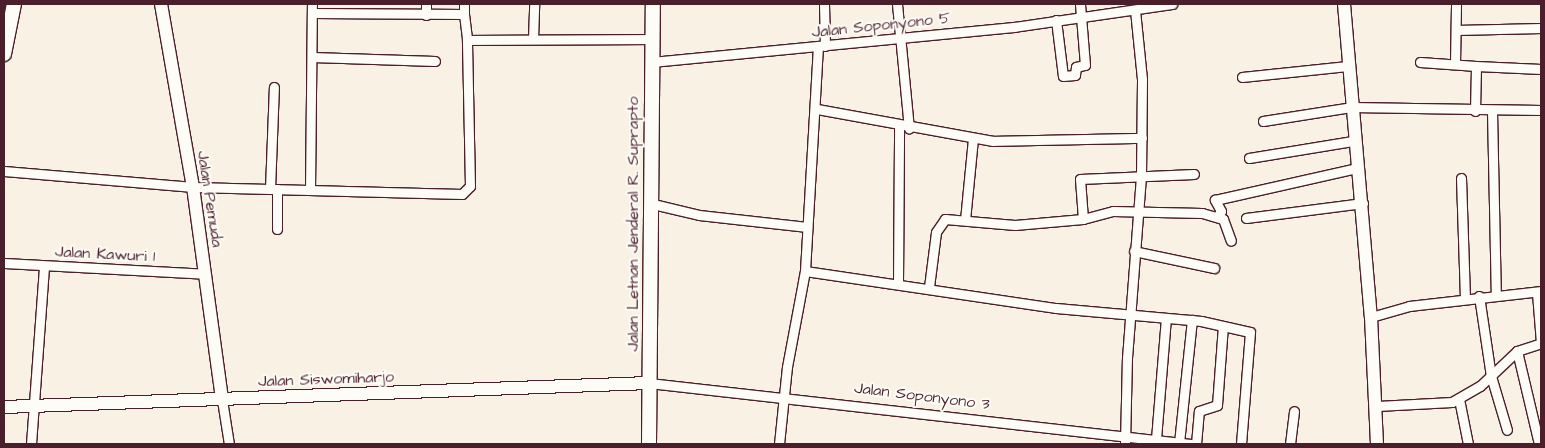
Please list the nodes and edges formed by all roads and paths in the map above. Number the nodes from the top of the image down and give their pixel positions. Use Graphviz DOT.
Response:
graph roads {
  1 [pos="14,4"];
  2 [pos="161,4"];
  3 [pos="426,4"];
  4 [pos="464,4"];
  5 [pos="534,4"];
  6 [pos="653,4"];
  7 [pos="824,4"];
  8 [pos="897,4"];
  9 [pos="1080,4"];
  10 [pos="1172,4"];
  11 [pos="1344,4"];
  12 [pos="1456,4"];
  13 [pos="313,8"];
  14 [pos="1135,10"];
  15 [pos="464,14"];
  16 [pos="426,15"];
  17 [pos="1081,17"];
  18 [pos="1056,20"];
  19 [pos="1541,28"];
  20 [pos="1456,30"];
  21 [pos="534,39"];
  22 [pos="653,39"];
  23 [pos="899,39"];
  24 [pos="467,40"];
  25 [pos="821,46"];
  26 [pos="4,54"];
  27 [pos="312,57"];
  28 [pos="435,61"];
  29 [pos="651,62"];
  30 [pos="1420,62"];
  31 [pos="1455,63"];
  32 [pos="1347,66"];
  33 [pos="1476,66"];
  34 [pos="1541,69"];
  35 [pos="1242,78"];
  36 [pos="274,87"];
  37 [pos="1351,107"];
  38 [pos="817,108"];
  39 [pos="1541,110"];
  40 [pos="1475,111"];
  41 [pos="1492,111"];
  42 [pos="1263,121"];
  43 [pos="899,126"];
  44 [pos="910,128"];
  45 [pos="1142,138"];
  46 [pos="973,139"];
  47 [pos="1353,142"];
  48 [pos="1249,158"];
  49 [pos="1356,168"];
  50 [pos="4,171"];
  51 [pos="1194,174"];
  52 [pos="1142,176"];
  53 [pos="1461,178"];
  54 [pos="193,187"];
  55 [pos="274,189"];
  56 [pos="310,190"];
  57 [pos="1363,203"];
  58 [pos="653,204"];
  59 [pos="1138,211"];
  60 [pos="1217,216"];
  61 [pos="1246,218"];
  62 [pos="1083,219"];
  63 [pos="966,220"];
  64 [pos="806,227"];
  65 [pos="277,229"];
  66 [pos="1231,241"];
  67 [pos="1134,251"];
  68 [pos="4,263"];
  69 [pos="44,266"];
  70 [pos="1214,268"];
  71 [pos="805,271"];
  72 [pos="205,274"];
  73 [pos="898,283"];
  74 [pos="929,287"];
  75 [pos="1539,292"];
  76 [pos="1478,296"];
  77 [pos="1496,296"];
  78 [pos="1466,299"];
  79 [pos="1130,315"];
  80 [pos="1371,317"];
  81 [pos="1166,318"];
  82 [pos="1192,320"];
  83 [pos="1223,326"];
  84 [pos="1541,343"];
  85 [pos="1517,351"];
  86 [pos="1491,376"];
  87 [pos="649,383"];
  88 [pos="784,396"];
  89 [pos="1459,399"];
  90 [pos="222,400"];
  91 [pos="1377,406"];
  92 [pos="4,407"];
  93 [pos="34,407"];
  94 [pos="1294,411"];
  95 [pos="1507,430"];
  96 [pos="1156,439"];
  97 [pos="1125,440"];
  98 [pos="1179,443"];
  99 [pos="31,444"];
  100 [pos="229,444"];
  101 [pos="649,444"];
  102 [pos="779,444"];
  103 [pos="1191,444"];
  104 [pos="1196,444"];
  105 [pos="1241,444"];
  106 [pos="1290,444"];
  107 [pos="1377,444"];
  108 [pos="1468,444"];
  109 [pos="1539,444"];
  1 -- 26 [label="main road"];
  2 -- 54 [label="main road, Jalan Pemuda"];
  3 -- 16 [label="street"];
  4 -- 15 [label="street"];
  5 -- 21 [label="street"];
  6 -- 22 [label="main road, Jalan Letnan Jenderal R. Suprapto"];
  7 -- 25 [label="street"];
  8 -- 23 [label="street"];
  9 -- 17 [label="street"];
  10 -- 14 [label="street, Jalan Soponyono 5"];
  11 -- 32 [label="main road"];
  12 -- 20 [label="street"];
  13 -- 16 [label="street"];
  13 -- 27 [label="street"];
  14 -- 17 [label="street, Jalan Soponyono 5"];
  14 -- 45 [label="street"];
  15 -- 16 [label="street"];
  15 -- 24 [label="street"];
  17 -- 18 [label="street, Jalan Soponyono 5"];
  17 -- 18 [label="street"];
  18 -- 23 [label="street, Jalan Soponyono 5"];
  19 -- 20 [label="street"];
  20 -- 31 [label="street"];
  21 -- 22 [label="street"];
  21 -- 24 [label="street"];
  22 -- 29 [label="main road, Jalan Letnan Jenderal R. Suprapto"];
  23 -- 25 [label="street, Jalan Soponyono 5"];
  23 -- 44 [label="street"];
  24 -- 56 [label="street"];
  25 -- 29 [label="street, Jalan Soponyono 5"];
  25 -- 38 [label="street"];
  27 -- 28 [label="street"];
  27 -- 56 [label="street"];
  29 -- 58 [label="main road, Jalan Letnan Jenderal R. Suprapto"];
  30 -- 31 [label="street"];
  31 -- 33 [label="street"];
  32 -- 35 [label="street"];
  32 -- 37 [label="main road"];
  33 -- 34 [label="street"];
  33 -- 40 [label="street"];
  36 -- 55 [label="street"];
  37 -- 40 [label="street"];
  37 -- 42 [label="street"];
  37 -- 47 [label="main road"];
  38 -- 43 [label="street"];
  38 -- 64 [label="street"];
  39 -- 41 [label="street"];
  40 -- 41 [label="street"];
  41 -- 77 [label="street"];
  43 -- 44 [label="street"];
  43 -- 73 [label="street"];
  44 -- 46 [label="street"];
  45 -- 46 [label="street"];
  45 -- 52 [label="street"];
  46 -- 63 [label="street"];
  47 -- 48 [label="street"];
  47 -- 49 [label="main road"];
  49 -- 57 [label="main road"];
  49 -- 60 [label="street"];
  50 -- 54 [label="street"];
  51 -- 52 [label="street"];
  52 -- 59 [label="street"];
  52 -- 62 [label="street"];
  53 -- 78 [label="street"];
  54 -- 55 [label="street"];
  54 -- 72 [label="main road, Jalan Pemuda"];
  55 -- 56 [label="street"];
  55 -- 65 [label="street"];
  57 -- 61 [label="street"];
  57 -- 80 [label="main road"];
  58 -- 64 [label="street"];
  58 -- 87 [label="main road, Jalan Letnan Jenderal R. Suprapto"];
  59 -- 60 [label="street"];
  59 -- 62 [label="street"];
  59 -- 67 [label="street"];
  60 -- 66 [label="street"];
  62 -- 63 [label="street"];
  63 -- 74 [label="street"];
  64 -- 71 [label="street"];
  67 -- 70 [label="street"];
  67 -- 79 [label="street"];
  68 -- 69 [label="street, Jalan Kawuri 1"];
  69 -- 72 [label="street, Jalan Kawuri 1"];
  69 -- 93 [label="street"];
  71 -- 73 [label="street"];
  71 -- 88 [label="street"];
  72 -- 90 [label="main road, Jalan Pemuda"];
  73 -- 74 [label="street"];
  74 -- 79 [label="street"];
  75 -- 77 [label="street"];
  75 -- 84 [label="street"];
  76 -- 77 [label="street"];
  76 -- 78 [label="street"];
  76 -- 86 [label="street"];
  78 -- 80 [label="street"];
  79 -- 81 [label="street"];
  79 -- 97 [label="street"];
  80 -- 91 [label="main road"];
  81 -- 82 [label="street"];
  81 -- 96 [label="street"];
  82 -- 83 [label="street"];
  82 -- 98 [label="street"];
  83 -- 104 [label="street"];
  83 -- 105 [label="street"];
  84 -- 85 [label="street"];
  85 -- 86 [label="street"];
  85 -- 109 [label="street"];
  86 -- 89 [label="street"];
  86 -- 95 [label="street"];
  87 -- 88 [label="street, Jalan Soponyono 3"];
  87 -- 90 [label="main road, Jalan Siswomiharjo"];
  87 -- 101 [label="main road, Jalan Letnan Jenderal R. Suprapto"];
  88 -- 97 [label="street, Jalan Soponyono 3"];
  88 -- 102 [label="street"];
  89 -- 91 [label="street"];
  89 -- 108 [label="street"];
  90 -- 93 [label="main road, Jalan Siswomiharjo"];
  90 -- 100 [label="street"];
  91 -- 107 [label="main road"];
  92 -- 93 [label="main road, Jalan Siswomiharjo"];
  93 -- 99 [label="street"];
  94 -- 106 [label="street"];
  96 -- 97 [label="street, Jalan Soponyono 3"];
  96 -- 98 [label="street, Jalan Soponyono 3"];
  98 -- 103 [label="street, Jalan Soponyono 3"];
}
